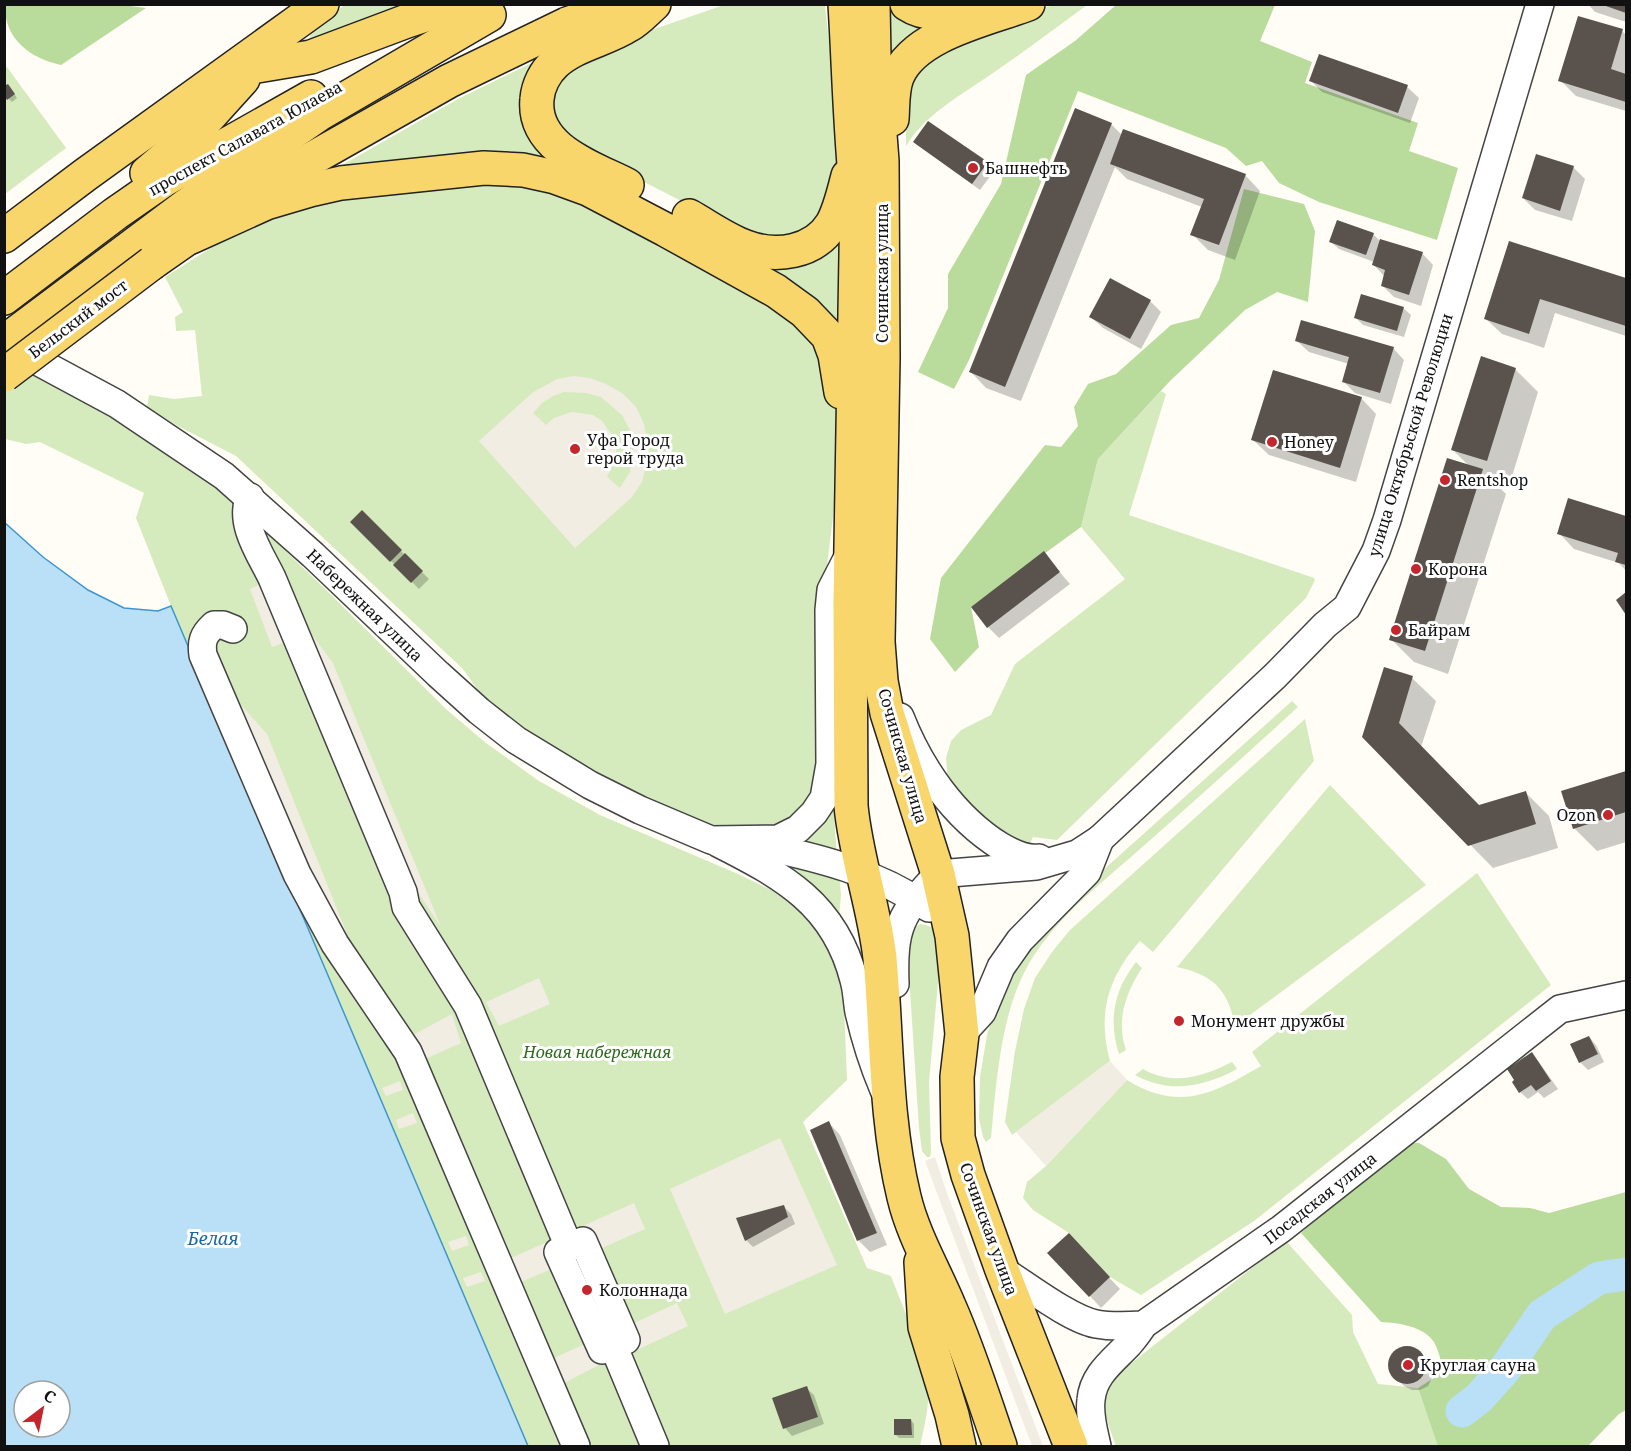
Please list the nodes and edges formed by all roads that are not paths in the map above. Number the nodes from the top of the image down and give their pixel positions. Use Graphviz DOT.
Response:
graph roads {
  1 [pos="458,4"];
  2 [pos="626,4"];
  3 [pos="654,4"];
  4 [pos="845,4"];
  5 [pos="873,4"];
  6 [pos="908,4"];
  7 [pos="973,4"];
  8 [pos="1028,4"];
  9 [pos="1540,4"];
  10 [pos="499,10"];
  11 [pos="313,12"];
  12 [pos="244,68"];
  13 [pos="868,161"];
  14 [pos="110,209"];
  15 [pos="4,236"];
  16 [pos="191,237"];
  17 [pos="144,253"];
  18 [pos="4,298"];
  19 [pos="4,343"];
  20 [pos="4,375"];
  21 [pos="851,492"];
  22 [pos="250,497"];
  23 [pos="850,553"];
  24 [pos="232,629"];
  25 [pos="881,681"];
  26 [pos="1100,839"];
  27 [pos="724,840"];
  28 [pos="938,874"];
  29 [pos="873,876"];
  30 [pos="915,898"];
  31 [pos="946,927"];
  32 [pos="899,928"];
  33 [pos="1626,995"];
  34 [pos="962,1034"];
  35 [pos="885,1036"];
  36 [pos="889,1102"];
  37 [pos="920,1242"];
  38 [pos="1002,1270"];
  39 [pos="1143,1325"];
  40 [pos="576,1446"];
  41 [pos="655,1446"];
  42 [pos="959,1446"];
  43 [pos="1000,1446"];
  44 [pos="1071,1446"];
  45 [pos="1098,1446"];
  1 -- 12 [label="main road"];
  2 -- 16 [label="main road"];
  3 -- 13 [label="main road"];
  4 -- 13 [label="main road, Сочинская улица"];
  5 -- 13 [label="main road, Сочинская улица"];
  6 -- 7 [label="main road"];
  8 -- 13 [label="main road"];
  9 -- 26 [label="street, улица Октябрьской Революции"];
  10 -- 14 [label="main road, проспект Салавата Юлаева"];
  10 -- 17 [label="main road"];
  11 -- 12 [label="main road"];
  12 -- 14 [label="main road"];
  12 -- 15 [label="main road"];
  13 -- 21 [label="main road, Сочинская улица"];
  13 -- 25 [label="main road, Сочинская улица"];
  14 -- 18 [label="main road"];
  16 -- 17 [label="main road"];
  16 -- 21 [label="main road"];
  17 -- 19 [label="main road, Бельский мост"];
  17 -- 20 [label="main road, Бельский мост, bridge"];
  19 -- 22 [label="street, Набережная улица"];
  21 -- 23 [label="main road, Сочинская улица"];
  22 -- 27 [label="street, Набережная улица"];
  22 -- 41 [label="street"];
  23 -- 27 [label="street"];
  23 -- 29 [label="main road, Сочинская улица"];
  24 -- 40 [label="street"];
  25 -- 26 [label="street"];
  25 -- 28 [label="main road, Сочинская улица"];
  26 -- 28 [label="street"];
  26 -- 34 [label="street"];
  27 -- 29 [label="street"];
  27 -- 36 [label="street"];
  28 -- 29 [label="street"];
  28 -- 30 [label="street"];
  28 -- 31 [label="main road, Сочинская улица"];
  29 -- 30 [label="street"];
  29 -- 35 [label="main road, Сочинская улица"];
  30 -- 31 [label="street"];
  30 -- 32 [label="street"];
  31 -- 32 [label="street"];
  31 -- 34 [label="main road, Сочинская улица"];
  32 -- 35 [label="street"];
  33 -- 39 [label="street, Посадская улица"];
  34 -- 38 [label="main road, Сочинская улица"];
  35 -- 36 [label="main road, Сочинская улица"];
  36 -- 37 [label="main road, Сочинская улица"];
  37 -- 42 [label="main road"];
  37 -- 43 [label="main road, Сочинская улица"];
  38 -- 39 [label="street"];
  38 -- 44 [label="main road, Сочинская улица"];
  39 -- 45 [label="street, Посадская улица"];
}
